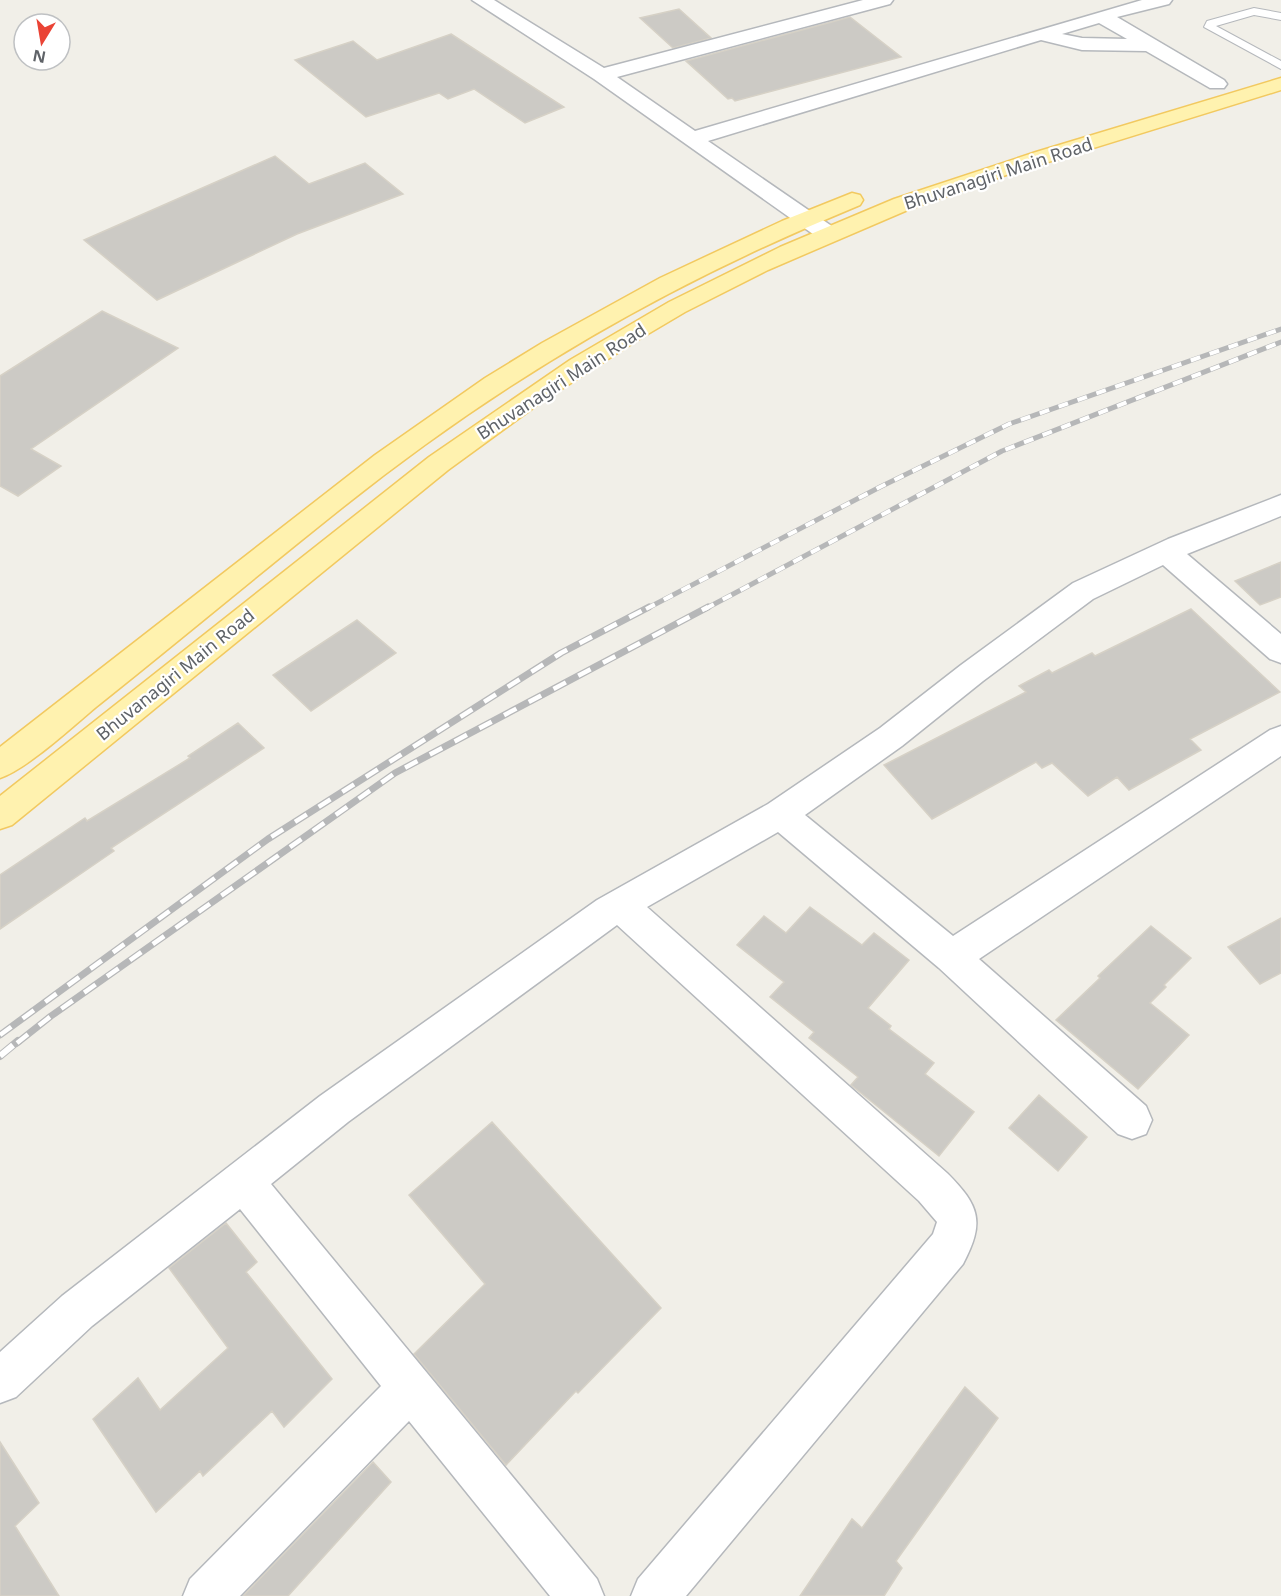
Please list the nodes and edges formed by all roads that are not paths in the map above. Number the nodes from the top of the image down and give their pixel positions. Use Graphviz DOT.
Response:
graph roads {
  1 [pos="481,0"];
  2 [pos="885,0"];
  3 [pos="1163,0"];
  4 [pos="1101,16"];
  5 [pos="1281,17"];
  6 [pos="1041,34"];
  7 [pos="1152,45"];
  8 [pos="1280,70"];
  9 [pos="602,75"];
  10 [pos="1217,84"];
  11 [pos="692,140"];
  12 [pos="804,219"];
  13 [pos="828,234"];
  14 [pos="1281,504"];
  15 [pos="1167,552"];
  16 [pos="1281,651"];
  17 [pos="1281,739"];
  18 [pos="0,765"];
  19 [pos="780,814"];
  20 [pos="0,815"];
  21 [pos="620,905"];
  22 [pos="952,957"];
  23 [pos="1131,1120"];
  24 [pos="243,1181"];
  25 [pos="0,1381"];
  26 [pos="411,1387"];
  27 [pos="207,1596"];
  28 [pos="580,1596"];
  29 [pos="655,1596"];
  1 -- 9 [label="street"];
  2 -- 9 [label="street"];
  3 -- 4 [label="street"];
  4 -- 6 [label="street"];
  4 -- 7 [label="street"];
  5 -- 8 [label="lane"];
  6 -- 7 [label="street"];
  6 -- 11 [label="street"];
  7 -- 10 [label="street"];
  8 -- 10 [label="main road, Bhuvanagiri Main Road"];
  8 -- 13 [label="main road, Bhuvanagiri Main Road"];
  9 -- 11 [label="street"];
  10 -- 12 [label="main road, Bhuvanagiri Main Road"];
  11 -- 12 [label="street"];
  12 -- 13 [label="street"];
  12 -- 18 [label="main road, Bhuvanagiri Main Road"];
  13 -- 20 [label="main road, Bhuvanagiri Main Road"];
  14 -- 15 [label="street"];
  15 -- 16 [label="street"];
  15 -- 19 [label="street"];
  17 -- 22 [label="street"];
  19 -- 21 [label="street"];
  19 -- 22 [label="street"];
  21 -- 24 [label="street"];
  21 -- 29 [label="street"];
  22 -- 23 [label="street"];
  24 -- 25 [label="street"];
  24 -- 26 [label="street"];
  26 -- 27 [label="street"];
  26 -- 28 [label="street"];
}
